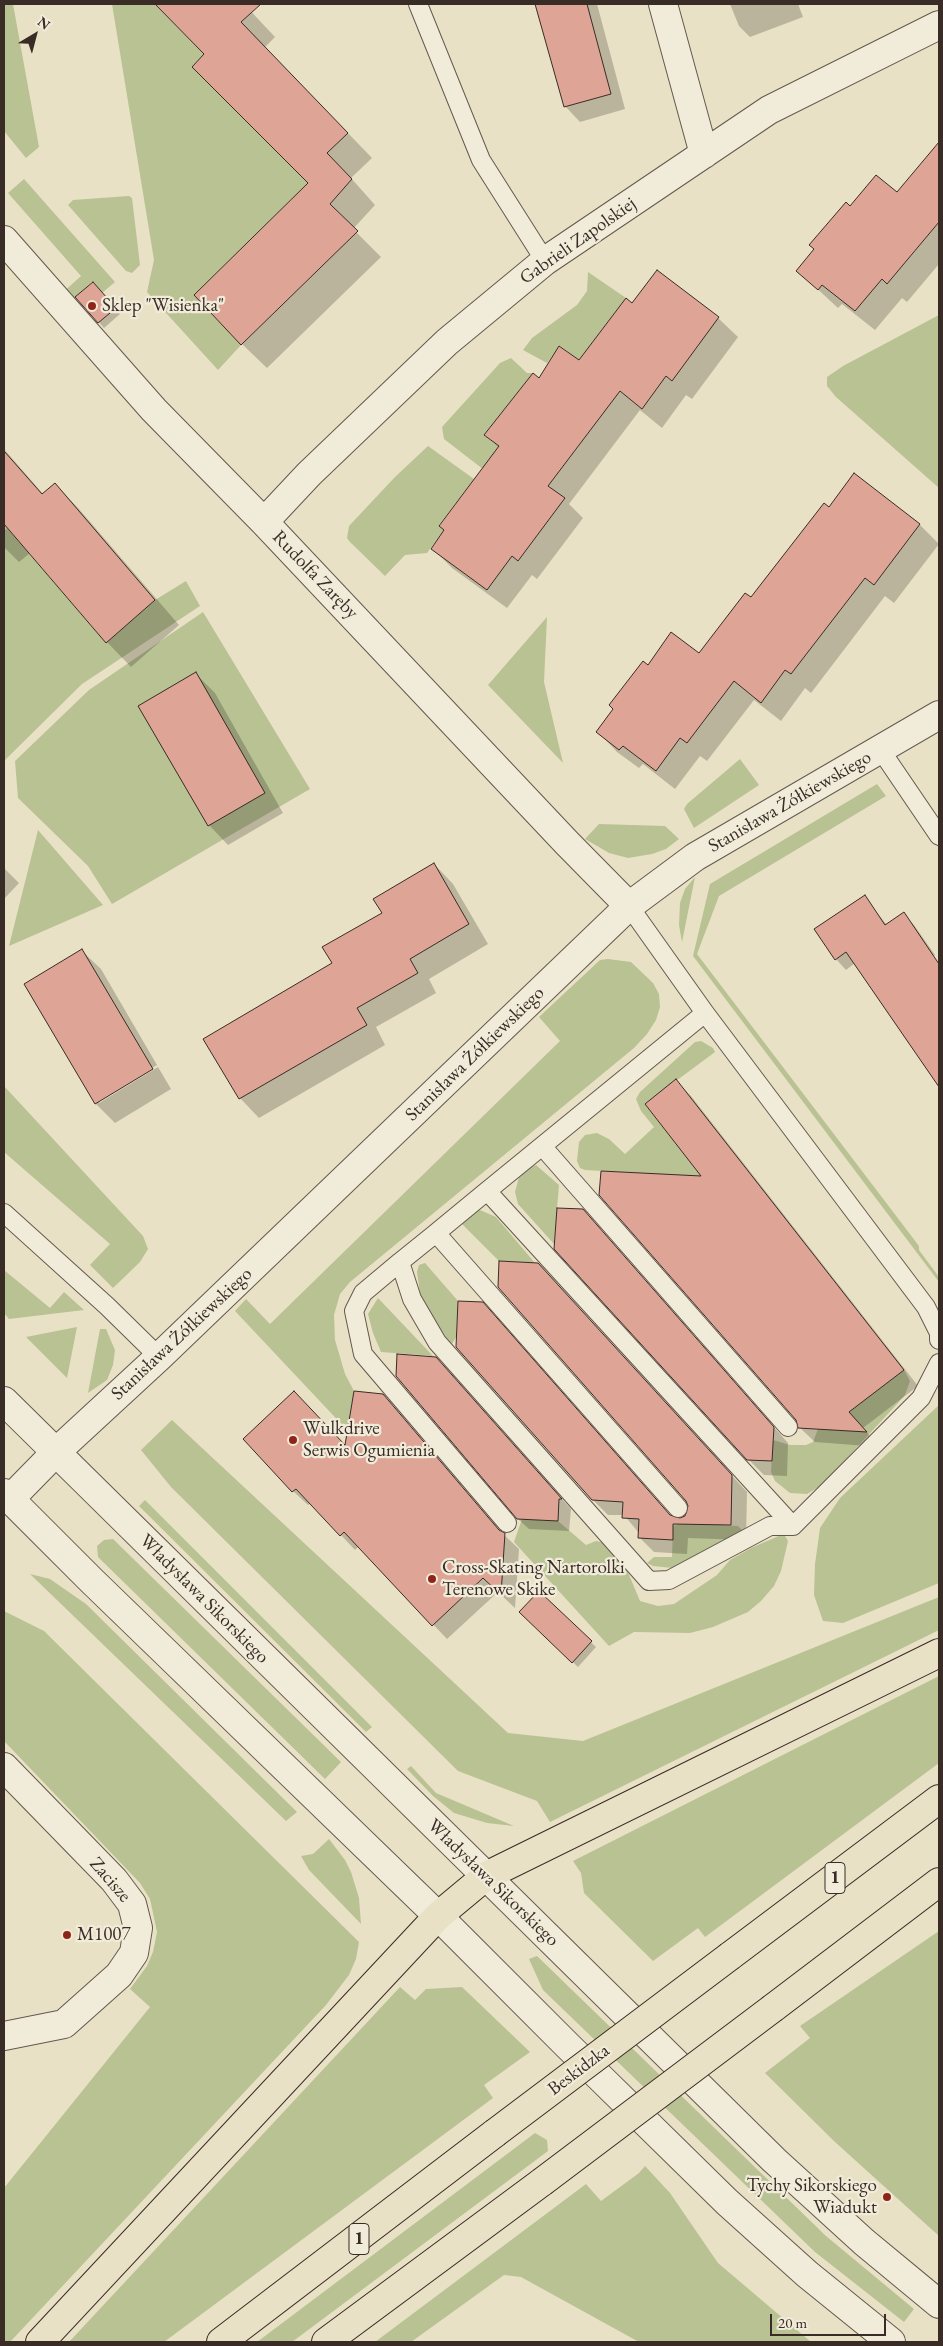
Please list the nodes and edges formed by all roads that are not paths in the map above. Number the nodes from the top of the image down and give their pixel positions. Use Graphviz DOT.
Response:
graph roads {
  1 [pos="418,4"];
  2 [pos="663,4"];
  3 [pos="939,25"];
  4 [pos="704,154"];
  5 [pos="4,240"];
  6 [pos="545,261"];
  7 [pos="264,522"];
  8 [pos="939,715"];
  9 [pos="880,749"];
  10 [pos="939,836"];
  11 [pos="629,906"];
  12 [pos="706,1012"];
  13 [pos="542,1146"];
  14 [pos="487,1191"];
  15 [pos="4,1213"];
  16 [pos="436,1233"];
  17 [pos="400,1262"];
  18 [pos="939,1340"];
  19 [pos="159,1357"];
  20 [pos="939,1363"];
  21 [pos="4,1401"];
  22 [pos="788,1427"];
  23 [pos="56,1452"];
  24 [pos="6,1500"];
  25 [pos="678,1508"];
  26 [pos="507,1523"];
  27 [pos="793,1526"];
  28 [pos="939,1653"];
  29 [pos="4,1767"];
  30 [pos="939,1799"];
  31 [pos="486,1876"];
  32 [pos="939,1882"];
  33 [pos="438,1916"];
  34 [pos="4,2036"];
  35 [pos="939,2304"];
  36 [pos="40,2342"];
  37 [pos="221,2342"];
  38 [pos="326,2342"];
  39 [pos="891,2342"];
  1 -- 6 [label="lane"];
  2 -- 4 [label="street"];
  3 -- 4 [label="street, Gabrieli Zapolskiej"];
  4 -- 6 [label="street, Gabrieli Zapolskiej"];
  5 -- 7 [label="street, Rudolfa Zaręby"];
  6 -- 7 [label="street, Gabrieli Zapolskiej"];
  7 -- 11 [label="street, Rudolfa Zaręby"];
  8 -- 9 [label="street, Stanisława Żółkiewskiego"];
  9 -- 10 [label="lane"];
  9 -- 11 [label="street, Stanisława Żółkiewskiego"];
  11 -- 12 [label="lane"];
  11 -- 19 [label="street, Stanisława Żółkiewskiego"];
  12 -- 13 [label="lane"];
  12 -- 18 [label="lane"];
  13 -- 14 [label="lane"];
  13 -- 22 [label="lane"];
  14 -- 16 [label="lane"];
  14 -- 27 [label="lane"];
  15 -- 19 [label="lane"];
  16 -- 17 [label="lane"];
  16 -- 25 [label="lane"];
  17 -- 26 [label="lane"];
  17 -- 27 [label="lane"];
  19 -- 23 [label="street, Stanisława Żółkiewskiego"];
  20 -- 27 [label="lane"];
  21 -- 23 [label="street, Władysława Sikorskiego"];
  23 -- 24 [label="street"];
  23 -- 31 [label="street, Władysława Sikorskiego"];
  24 -- 33 [label="street"];
  28 -- 31 [label="main road"];
  29 -- 34 [label="street, Zacisze"];
  30 -- 37 [label="main road, Beskidzka / 1, bridge"];
  31 -- 33 [label="main road"];
  31 -- 35 [label="street, Władysława Sikorskiego"];
  32 -- 38 [label="main road, bridge"];
  33 -- 36 [label="main road"];
  33 -- 39 [label="street"];
}
